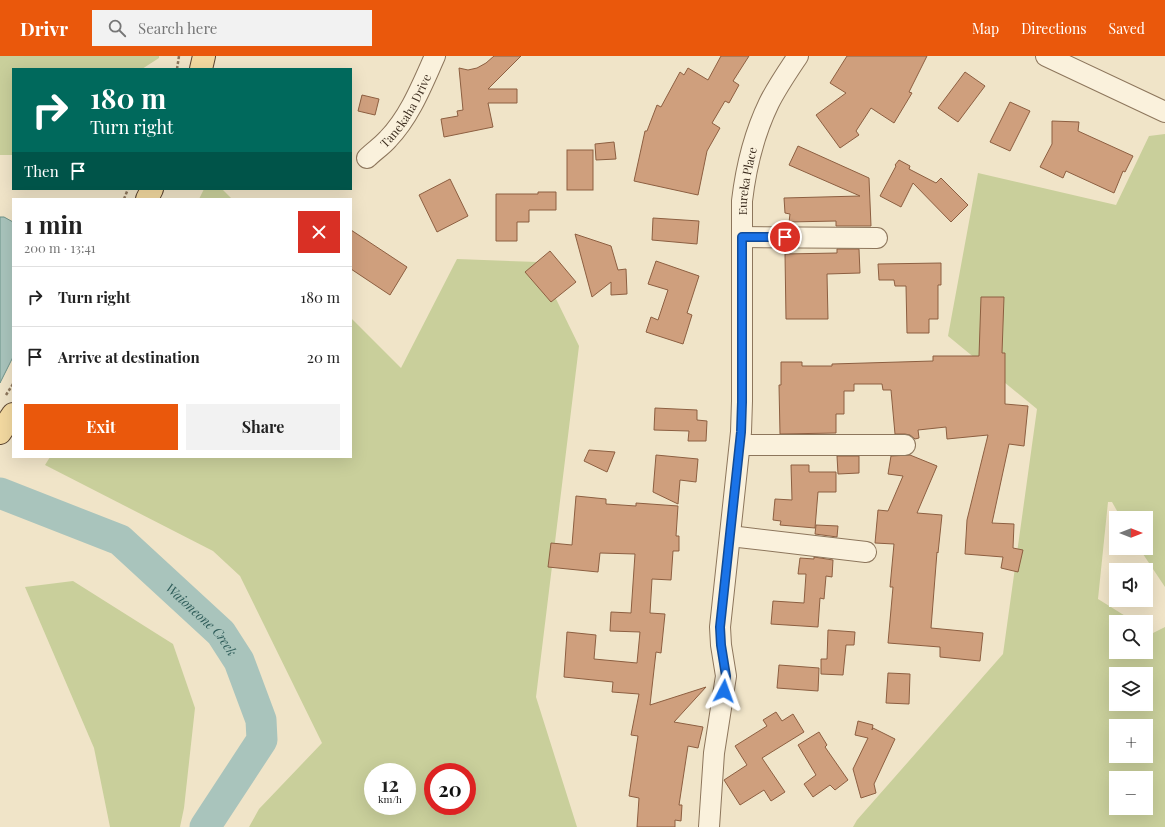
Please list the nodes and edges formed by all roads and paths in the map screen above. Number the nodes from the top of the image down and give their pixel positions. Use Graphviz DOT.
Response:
graph roads {
  1 [pos="179,56"];
  2 [pos="189,56"];
  3 [pos="204,56"];
  4 [pos="435,56"];
  5 [pos="798,56"];
  6 [pos="1046,56"];
  7 [pos="177,68"];
  8 [pos="186,68"];
  9 [pos="201,68"];
  10 [pos="1165,112"];
  11 [pos="367,158"];
  12 [pos="742,237"];
  13 [pos="878,238"];
  14 [pos="12,415"];
  15 [pos="0,433"];
  16 [pos="740,445"];
  17 [pos="905,445"];
  18 [pos="730,536"];
  19 [pos="866,552"];
  20 [pos="709,827"];
  1 -- 7 [label="path"];
  2 -- 8 [label="main road"];
  3 -- 9 [label="main road"];
  4 -- 11 [label="street, Tanekaha Drive"];
  5 -- 12 [label="street, Eureka Place"];
  6 -- 10 [label="street"];
  12 -- 13 [label="street"];
  12 -- 16 [label="street, Eureka Place"];
  14 -- 15 [label="main road"];
  16 -- 17 [label="street"];
  16 -- 18 [label="street, Eureka Place"];
  18 -- 19 [label="street"];
  18 -- 20 [label="street, Eureka Place"];
}
